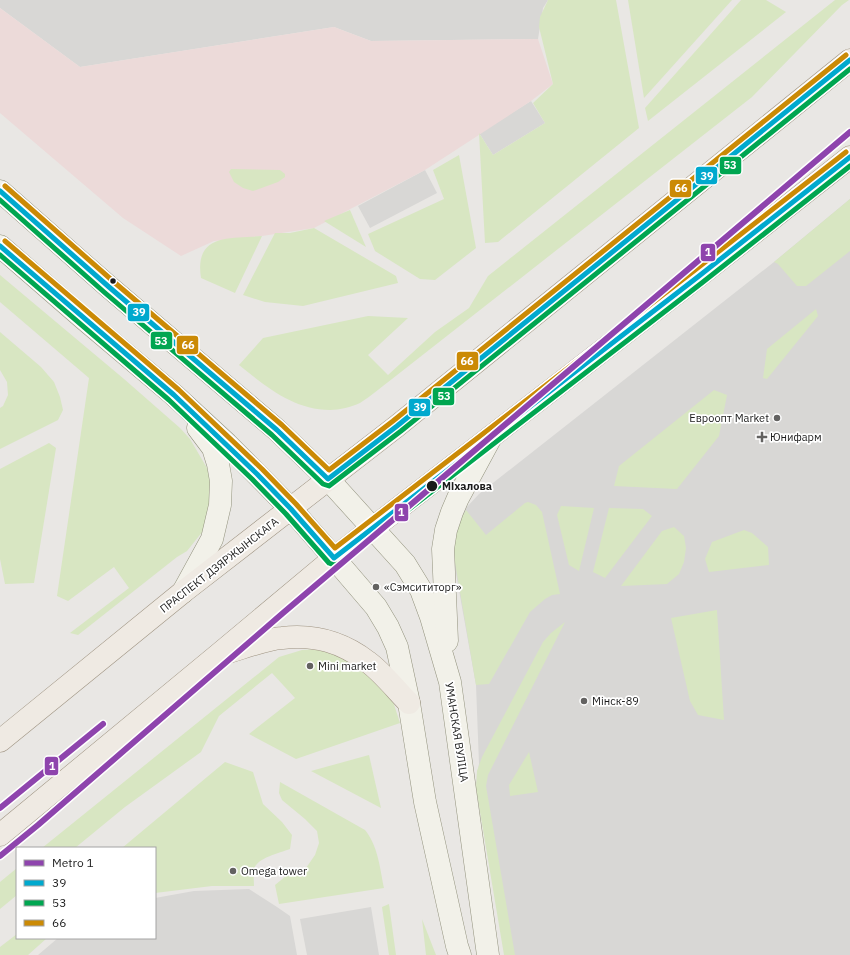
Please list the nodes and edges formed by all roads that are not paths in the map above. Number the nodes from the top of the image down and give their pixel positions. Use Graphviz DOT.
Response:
graph roads {
  1 [pos="850,60"];
  2 [pos="850,156"];
  3 [pos="0,191"];
  4 [pos="0,246"];
  5 [pos="174,395"];
  6 [pos="491,437"];
  7 [pos="328,479"];
  8 [pos="291,509"];
  9 [pos="373,528"];
  10 [pos="334,558"];
  11 [pos="183,592"];
  12 [pos="219,654"];
  13 [pos="450,682"];
  14 [pos="409,703"];
  15 [pos="0,741"];
  16 [pos="0,834"];
  17 [pos="460,955"];
  18 [pos="488,955"];
  1 -- 7 [label="main road, ПРАСПЕКТ ДЗЯРЖЫНСКАГА"];
  2 -- 6 [label="main road"];
  3 -- 7 [label="main road, УМАНСКАЯ ВУЛІЦА"];
  4 -- 5 [label="main road"];
  5 -- 8 [label="main road"];
  5 -- 11 [label="main road"];
  6 -- 9 [label="main road"];
  6 -- 13 [label="main road"];
  7 -- 8 [label="main road, ПРАСПЕКТ ДЗЯРЖЫНСКАГА"];
  7 -- 9 [label="main road, УМАНСКАЯ ВУЛІЦА"];
  8 -- 10 [label="main road"];
  8 -- 11 [label="main road, ПРАСПЕКТ ДЗЯРЖЫНСКАГА"];
  9 -- 10 [label="main road"];
  9 -- 13 [label="main road, УМАНСКАЯ ВУЛІЦА"];
  10 -- 12 [label="main road"];
  10 -- 14 [label="main road"];
  11 -- 15 [label="main road, ПРАСПЕКТ ДЗЯРЖЫНСКАГА"];
  12 -- 14 [label="main road"];
  12 -- 16 [label="main road"];
  13 -- 18 [label="main road, УМАНСКАЯ ВУЛІЦА"];
  14 -- 17 [label="main road"];
}
